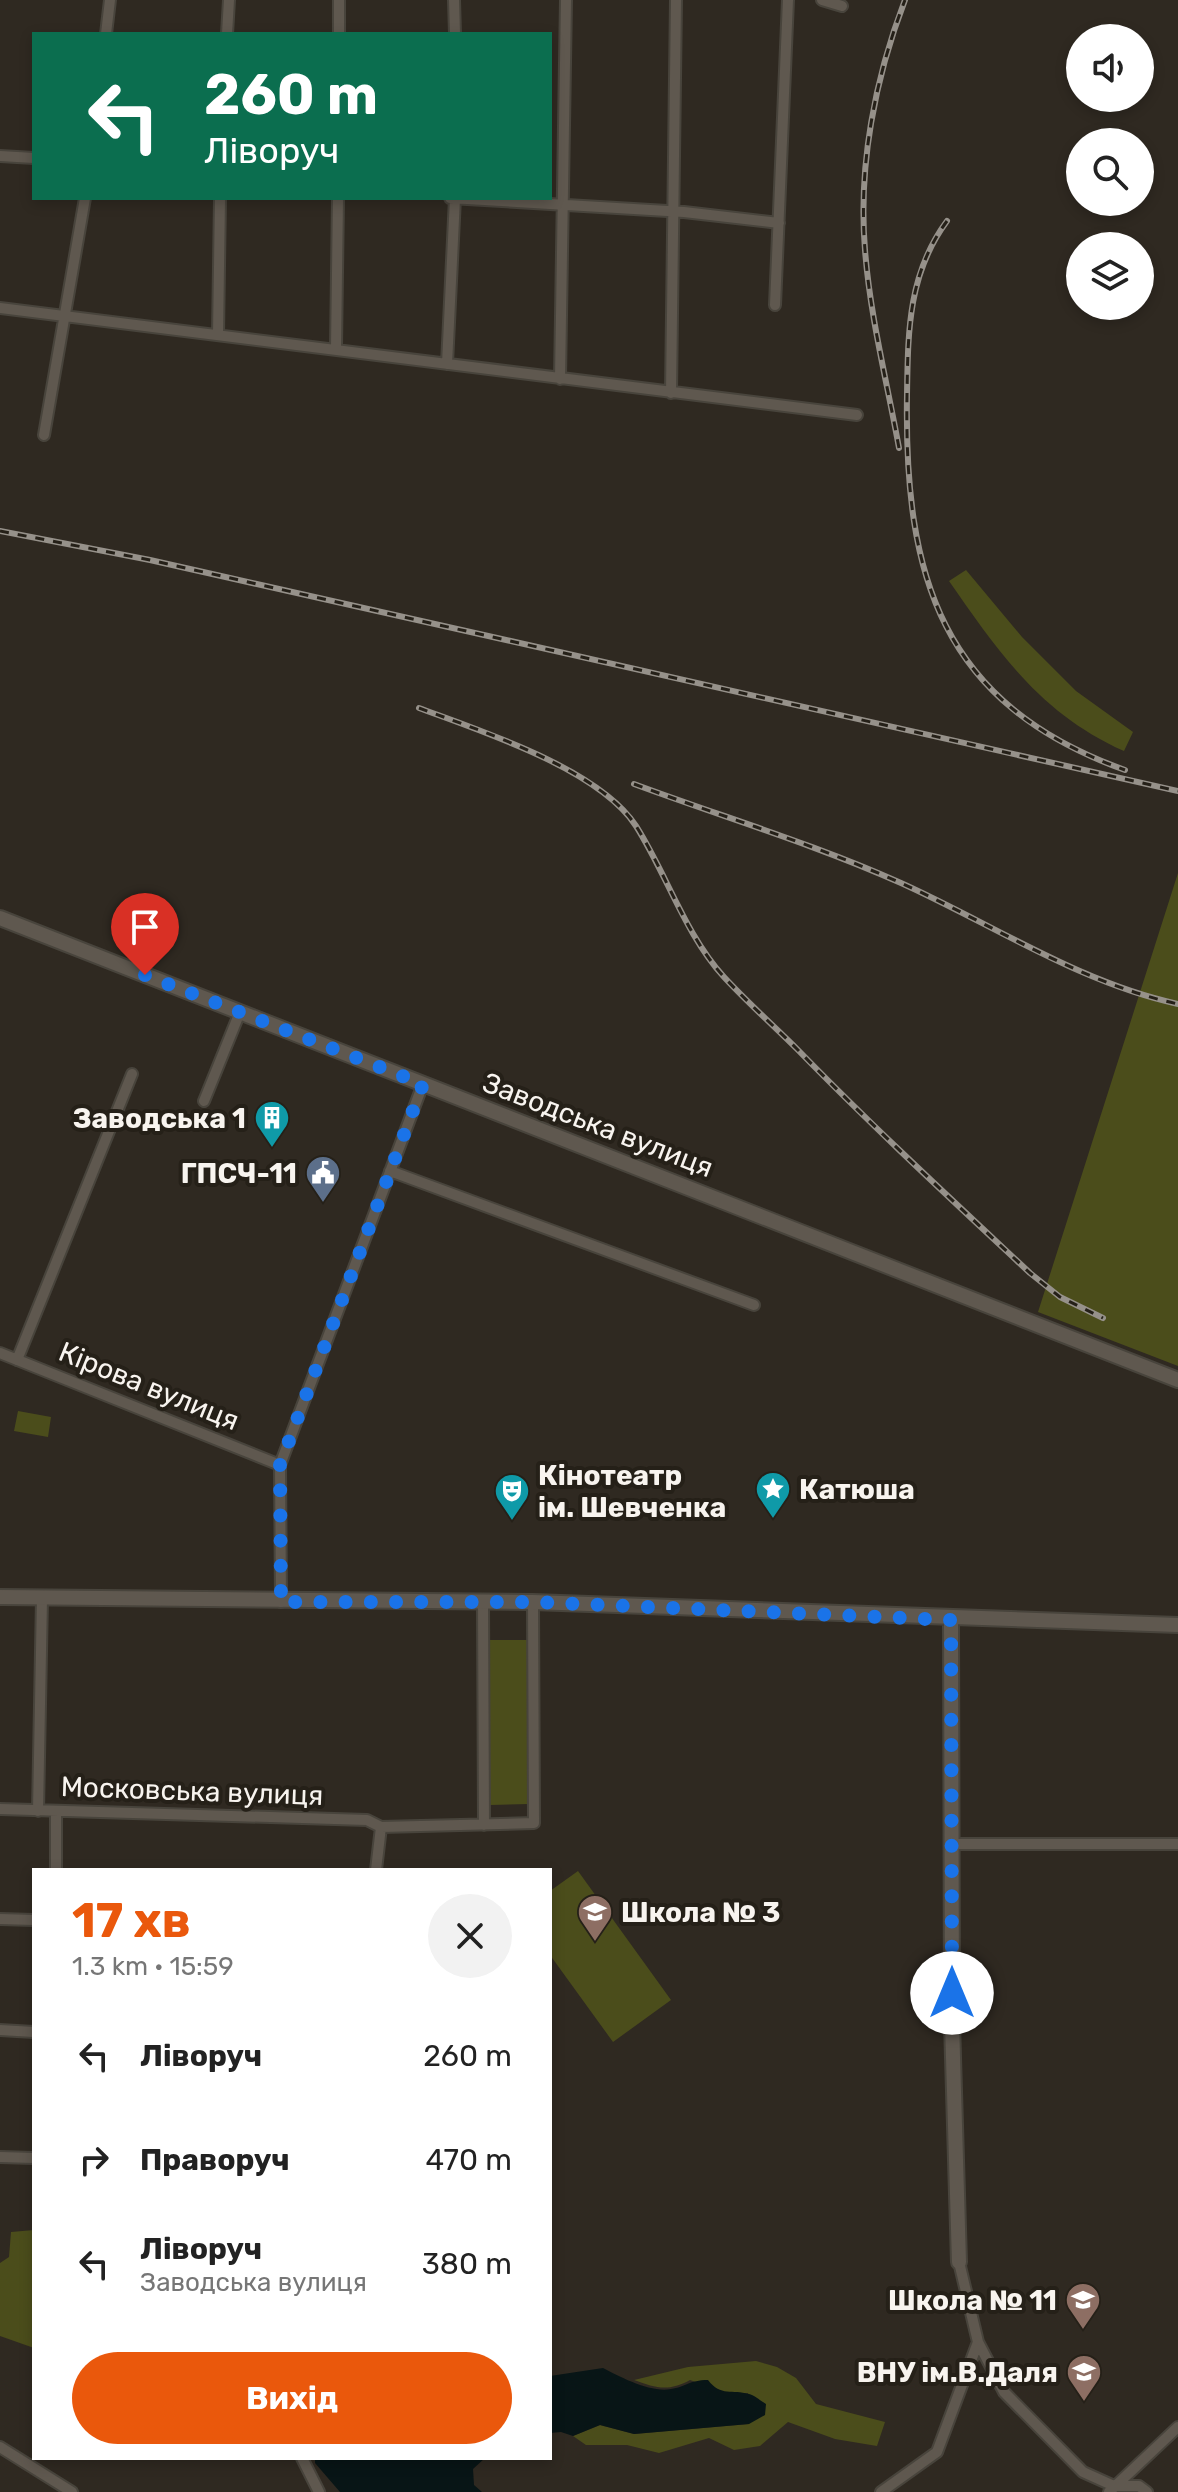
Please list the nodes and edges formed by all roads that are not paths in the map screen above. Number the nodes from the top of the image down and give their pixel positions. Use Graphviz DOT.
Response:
graph roads {
  1 [pos="110,0"];
  2 [pos="229,0"];
  3 [pos="339,0"];
  4 [pos="454,0"];
  5 [pos="566,0"];
  6 [pos="676,0"];
  7 [pos="788,0"];
  8 [pos="822,0"];
  9 [pos="842,6"];
  10 [pos="106,32"];
  11 [pos="227,32"];
  12 [pos="339,32"];
  13 [pos="455,32"];
  14 [pos="0,156"];
  15 [pos="32,158"];
  16 [pos="85,200"];
  17 [pos="220,200"];
  18 [pos="338,200"];
  19 [pos="453,200"];
  20 [pos="484,200"];
  21 [pos="562,205"];
  22 [pos="676,211"];
  23 [pos="779,223"];
  24 [pos="775,305"];
  25 [pos="0,308"];
  26 [pos="66,315"];
  27 [pos="218,335"];
  28 [pos="336,348"];
  29 [pos="447,364"];
  30 [pos="560,379"];
  31 [pos="671,393"];
  32 [pos="857,415"];
  33 [pos="44,435"];
  34 [pos="0,918"];
  35 [pos="240,1012"];
  36 [pos="132,1074"];
  37 [pos="423,1084"];
  38 [pos="204,1101"];
  39 [pos="390,1171"];
  40 [pos="754,1305"];
  41 [pos="0,1353"];
  42 [pos="17,1360"];
  43 [pos="1178,1380"];
  44 [pos="280,1465"];
  45 [pos="0,1597"];
  46 [pos="42,1598"];
  47 [pos="281,1602"];
  48 [pos="483,1602"];
  49 [pos="533,1602"];
  50 [pos="951,1620"];
  51 [pos="1178,1625"];
  52 [pos="0,1809"];
  53 [pos="38,1811"];
  54 [pos="56,1812"];
  55 [pos="484,1825"];
  56 [pos="381,1827"];
  57 [pos="953,1844"];
  58 [pos="1178,1844"];
  59 [pos="56,1868"];
  60 [pos="376,1868"];
  61 [pos="0,1919"];
  62 [pos="32,1920"];
  63 [pos="0,2030"];
  64 [pos="32,2032"];
  65 [pos="0,2157"];
  66 [pos="32,2158"];
  67 [pos="959,2262"];
  68 [pos="978,2342"];
  69 [pos="1178,2427"];
  70 [pos="0,2447"];
  71 [pos="303,2460"];
  72 [pos="1112,2489"];
  73 [pos="72,2492"];
  74 [pos="319,2492"];
  75 [pos="881,2492"];
  76 [pos="1147,2492"];
  1 -- 10 [label="street"];
  2 -- 11 [label="street"];
  3 -- 12 [label="street"];
  4 -- 13 [label="street"];
  5 -- 21 [label="street"];
  6 -- 22 [label="street"];
  7 -- 23 [label="street"];
  8 -- 9 [label="street"];
  14 -- 15 [label="street"];
  16 -- 26 [label="street"];
  17 -- 27 [label="street"];
  18 -- 28 [label="street"];
  19 -- 29 [label="street"];
  20 -- 21 [label="street"];
  21 -- 22 [label="street"];
  21 -- 30 [label="street"];
  22 -- 23 [label="street"];
  22 -- 31 [label="street"];
  23 -- 24 [label="street"];
  25 -- 26 [label="street"];
  26 -- 27 [label="street"];
  26 -- 33 [label="street"];
  27 -- 28 [label="street"];
  28 -- 29 [label="street"];
  29 -- 30 [label="street"];
  30 -- 31 [label="street"];
  31 -- 32 [label="street"];
  34 -- 35 [label="main road, Заводська вулиця"];
  35 -- 37 [label="main road, Заводська вулиця"];
  35 -- 38 [label="street"];
  36 -- 42 [label="street"];
  37 -- 39 [label="street"];
  37 -- 43 [label="main road, Заводська вулиця"];
  39 -- 40 [label="street"];
  39 -- 44 [label="street"];
  41 -- 42 [label="street, Кірова вулиця"];
  42 -- 44 [label="street, Кірова вулиця"];
  44 -- 47 [label="street"];
  45 -- 46 [label="main road"];
  46 -- 47 [label="main road"];
  46 -- 53 [label="street"];
  47 -- 48 [label="main road"];
  48 -- 49 [label="main road"];
  48 -- 55 [label="street"];
  49 -- 50 [label="main road"];
  49 -- 55 [label="street, Московська вулиця"];
  50 -- 51 [label="main road"];
  50 -- 57 [label="main road"];
  52 -- 53 [label="street, Московська вулиця"];
  53 -- 54 [label="street, Московська вулиця"];
  54 -- 56 [label="street, Московська вулиця"];
  54 -- 59 [label="street"];
  55 -- 56 [label="street, Московська вулиця"];
  56 -- 60 [label="street"];
  57 -- 58 [label="street"];
  57 -- 67 [label="main road"];
  61 -- 62 [label="street"];
  63 -- 64 [label="street"];
  65 -- 66 [label="street"];
  67 -- 68 [label="street"];
  68 -- 72 [label="street"];
  68 -- 75 [label="street"];
  69 -- 72 [label="street"];
  70 -- 73 [label="street"];
  71 -- 74 [label="street"];
  72 -- 76 [label="street"];
}
